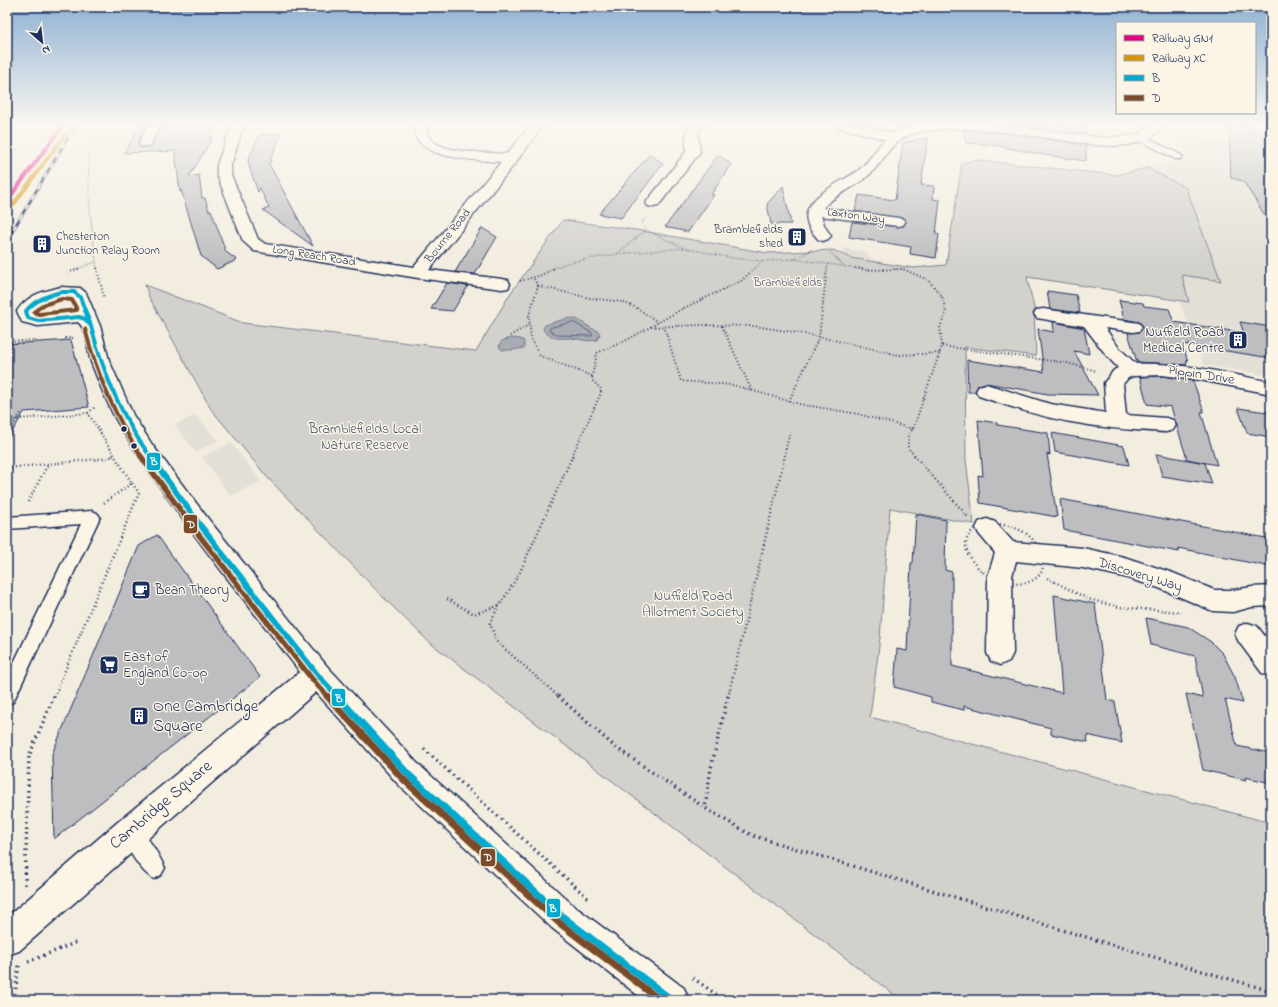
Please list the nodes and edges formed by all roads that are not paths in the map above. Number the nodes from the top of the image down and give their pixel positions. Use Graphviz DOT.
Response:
graph roads {
  1 [pos="224,171"];
  2 [pos="500,171"];
  3 [pos="678,171"];
  4 [pos="865,171"];
  5 [pos="653,203"];
  6 [pos="815,211"];
  7 [pos="898,223"];
  8 [pos="824,242"];
  9 [pos="418,273"];
  10 [pos="502,284"];
  11 [pos="80,297"];
  12 [pos="1043,314"];
  13 [pos="53,319"];
  14 [pos="1090,321"];
  15 [pos="91,326"];
  16 [pos="1133,327"];
  17 [pos="1123,374"];
  18 [pos="1271,388"];
  19 [pos="986,391"];
  20 [pos="1117,421"];
  21 [pos="1166,425"];
  22 [pos="7,523"];
  23 [pos="978,524"];
  24 [pos="1007,551"];
  25 [pos="1271,596"];
  26 [pos="1248,634"];
  27 [pos="1000,653"];
  28 [pos="1271,665"];
  29 [pos="317,674"];
  30 [pos="7,696"];
  31 [pos="130,832"];
  32 [pos="154,868"];
  33 [pos="13,950"];
  34 [pos="672,1000"];
  1 -- 9 [label="street, Long Reach Road"];
  2 -- 9 [label="street, Bourne Road"];
  3 -- 5 [label="street"];
  4 -- 6 [label="street, Laxton Way"];
  6 -- 7 [label="street, Laxton Way"];
  6 -- 8 [label="street, Laxton Way"];
  9 -- 10 [label="street, Long Reach Road"];
  11 -- 13 [label="street"];
  11 -- 13 [label="street"];
  11 -- 15 [label="street"];
  12 -- 14 [label="street"];
  13 -- 15 [label="street"];
  14 -- 16 [label="street"];
  14 -- 17 [label="street"];
  15 -- 29 [label="street"];
  17 -- 18 [label="street, Pippin Drive"];
  17 -- 20 [label="street"];
  19 -- 20 [label="street"];
  20 -- 21 [label="street"];
  22 -- 30 [label="lane"];
  23 -- 24 [label="street"];
  24 -- 25 [label="street, Discovery Way"];
  24 -- 27 [label="street"];
  26 -- 28 [label="street"];
  29 -- 31 [label="street, Cambridge Square"];
  29 -- 34 [label="street"];
  31 -- 32 [label="lane"];
  31 -- 33 [label="street, Cambridge Square"];
}
